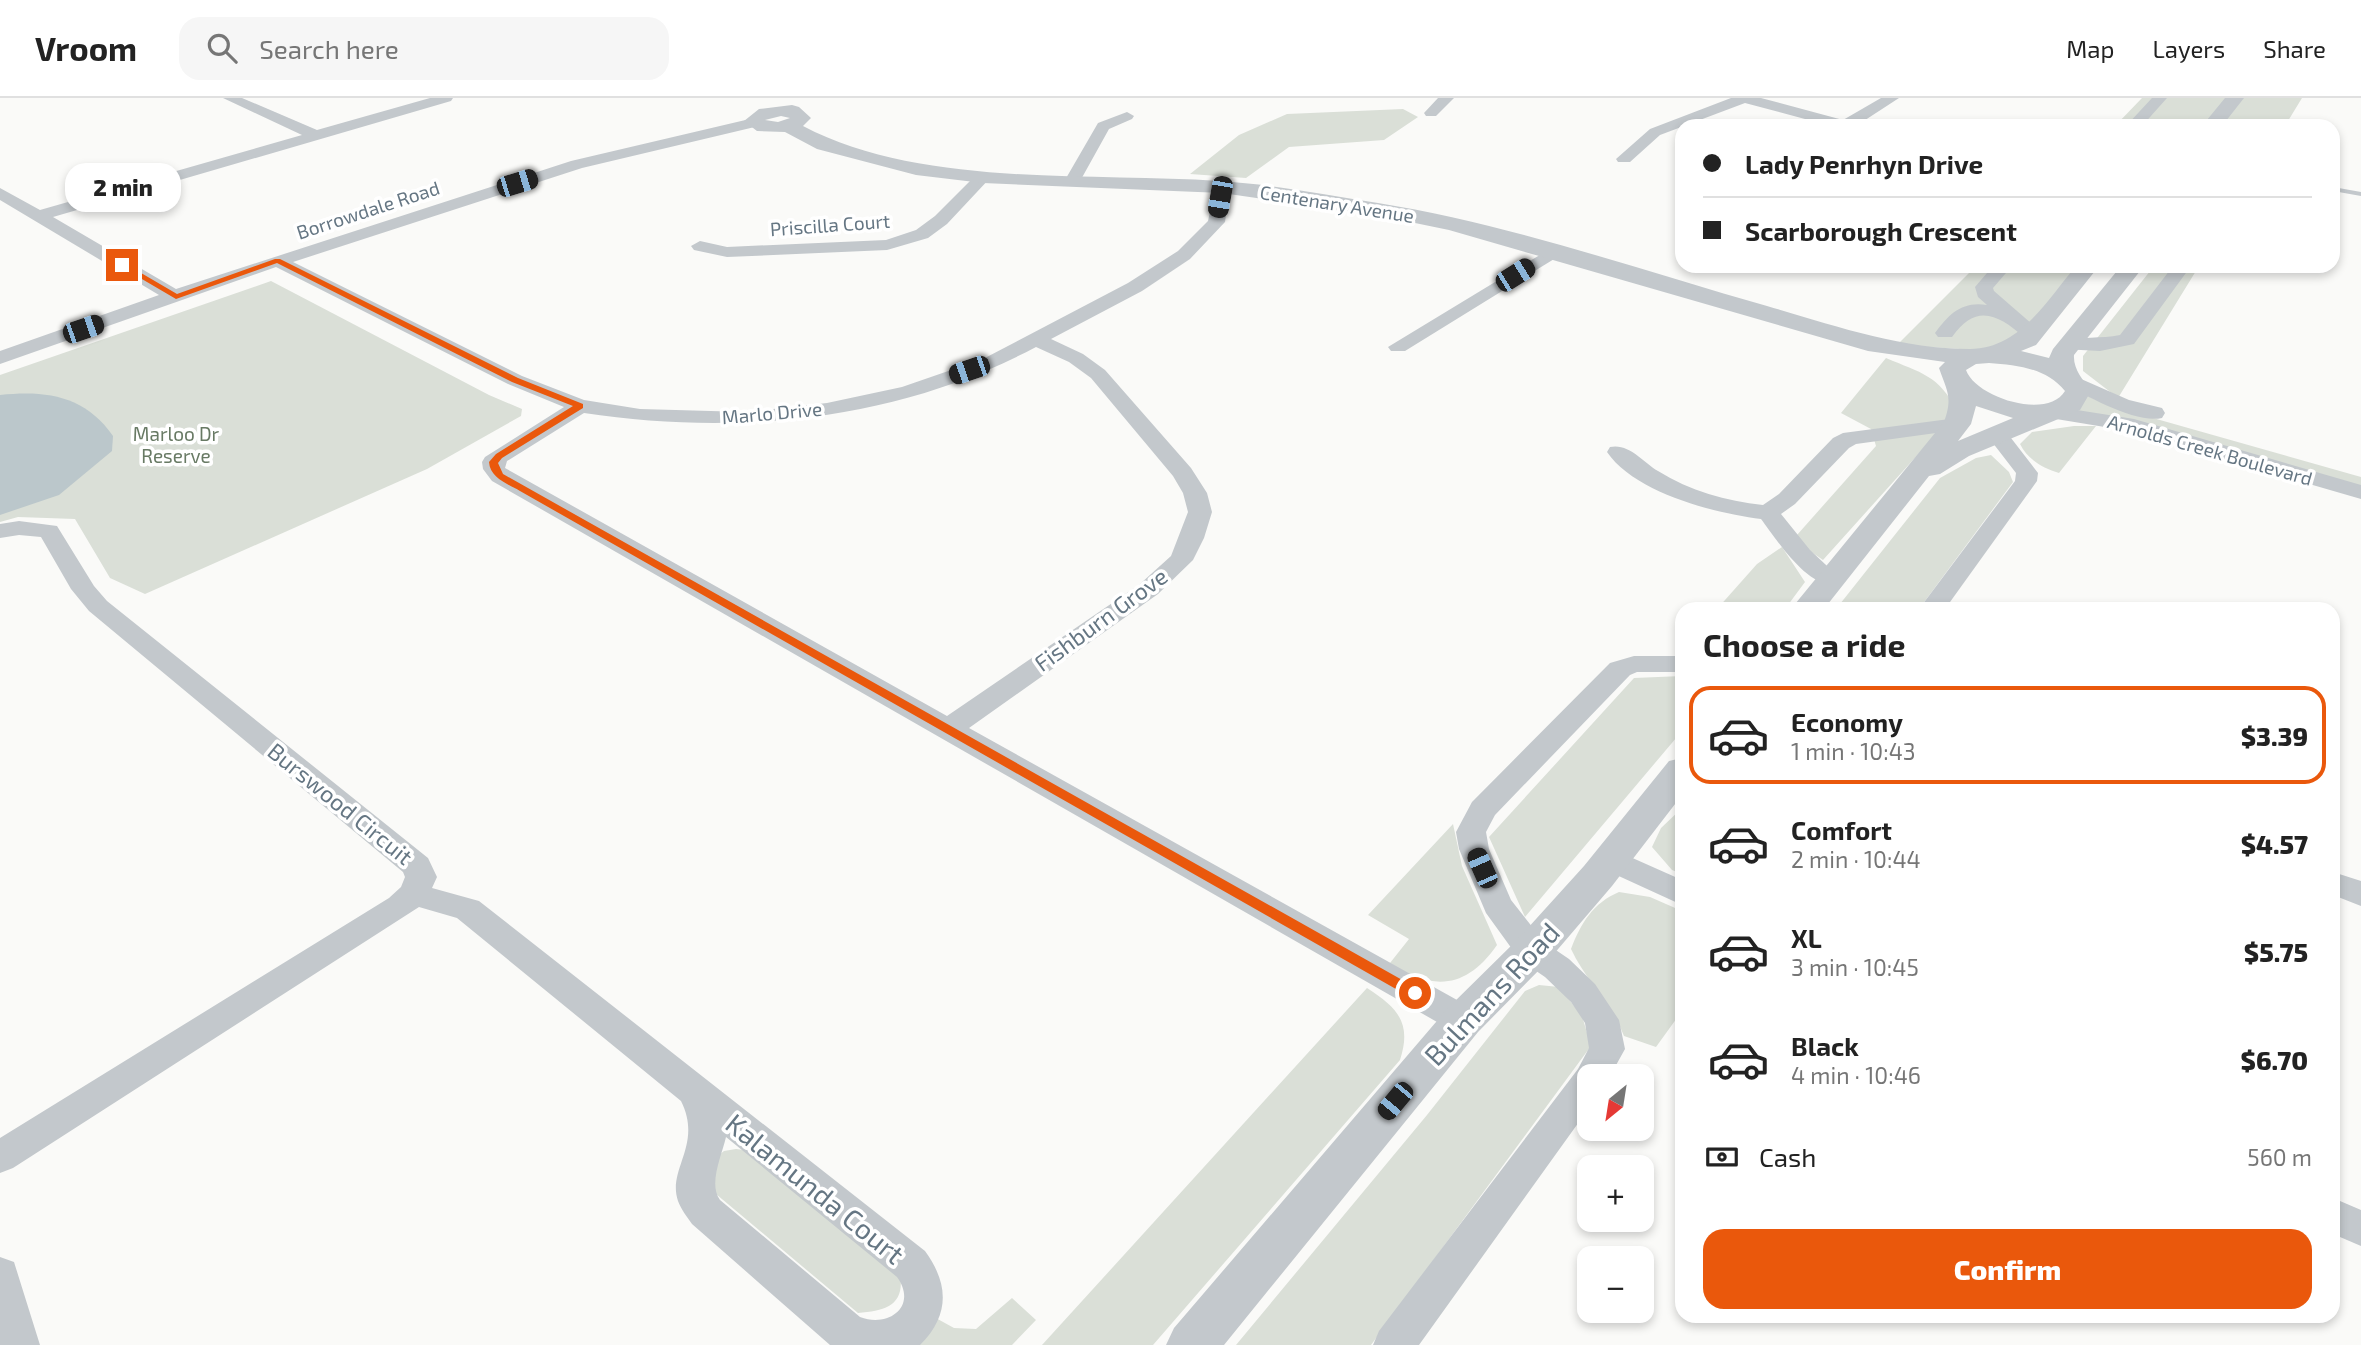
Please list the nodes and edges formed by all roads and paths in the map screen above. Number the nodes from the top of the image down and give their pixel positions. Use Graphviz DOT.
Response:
graph roads {
  1 [pos="230,98"];
  2 [pos="446,98"];
  3 [pos="1447,98"];
  4 [pos="1744,98"];
  5 [pos="1892,98"];
  6 [pos="2160,98"];
  7 [pos="2235,98"];
  8 [pos="763,111"];
  9 [pos="1431,113"];
  10 [pos="1127,116"];
  11 [pos="1684,119"];
  12 [pos="1820,119"];
  13 [pos="1858,119"];
  14 [pos="2140,119"];
  15 [pos="2217,119"];
  16 [pos="1675,123"];
  17 [pos="315,135"];
  18 [pos="1624,159"];
  19 [pos="983,177"];
  20 [pos="1073,180"];
  21 [pos="1222,187"];
  22 [pos="2340,190"];
  23 [pos="0,193"];
  24 [pos="2361,194"];
  25 [pos="37,216"];
  26 [pos="700,246"];
  27 [pos="1553,251"];
  28 [pos="278,261"];
  29 [pos="1997,273"];
  30 [pos="2082,273"];
  31 [pos="2127,273"];
  32 [pos="2177,273"];
  33 [pos="176,297"];
  34 [pos="1984,304"];
  35 [pos="1945,333"];
  36 [pos="2032,334"];
  37 [pos="1035,339"];
  38 [pos="2069,345"];
  39 [pos="1877,346"];
  40 [pos="1398,347"];
  41 [pos="1979,356"];
  42 [pos="0,358"];
  43 [pos="2070,379"];
  44 [pos="1959,386"];
  45 [pos="580,406"];
  46 [pos="2052,414"];
  47 [pos="1957,424"];
  48 [pos="2004,433"];
  49 [pos="1618,452"];
  50 [pos="2361,472"];
  51 [pos="1914,477"];
  52 [pos="2361,492"];
  53 [pos="1768,513"];
  54 [pos="0,531"];
  55 [pos="1829,579"];
  56 [pos="1812,602"];
  57 [pos="1937,602"];
  58 [pos="1675,664"];
  59 [pos="948,729"];
  60 [pos="1675,783"];
  61 [pos="1610,859"];
  62 [pos="2340,886"];
  63 [pos="1675,891"];
  64 [pos="413,894"];
  65 [pos="2361,894"];
  66 [pos="1532,951"];
  67 [pos="1463,1020"];
  68 [pos="1599,1064"];
  69 [pos="696,1094"];
  70 [pos="1577,1097"];
  71 [pos="0,1157"];
  72 [pos="2340,1218"];
  73 [pos="2361,1229"];
  74 [pos="0,1275"];
  75 [pos="19,1345"];
  76 [pos="1192,1345"];
  77 [pos="1394,1345"];
  1 -- 17 [label="street"];
  2 -- 17 [label="street"];
  3 -- 9 [label="street"];
  4 -- 11 [label="street"];
  4 -- 12 [label="street"];
  5 -- 13 [label="street"];
  6 -- 14 [label="street"];
  7 -- 15 [label="street"];
  8 -- 19 [label="street, Centenary Avenue"];
  8 -- 28 [label="street, Borrowdale Road"];
  10 -- 20 [label="street"];
  16 -- 18 [label="street"];
  17 -- 25 [label="street"];
  19 -- 20 [label="street, Centenary Avenue"];
  19 -- 26 [label="street, Priscilla Court"];
  20 -- 21 [label="street, Centenary Avenue"];
  21 -- 27 [label="street, Centenary Avenue"];
  21 -- 37 [label="street, Marlo Drive"];
  22 -- 24 [label="lane"];
  23 -- 25 [label="street"];
  25 -- 33 [label="street"];
  27 -- 39 [label="street, Centenary Avenue"];
  27 -- 40 [label="street"];
  28 -- 33 [label="street, Borrowdale Road"];
  28 -- 45 [label="street, Marlo Drive"];
  29 -- 34 [label="street"];
  30 -- 36 [label="street"];
  31 -- 38 [label="street"];
  32 -- 38 [label="street"];
  33 -- 42 [label="street, Borrowdale Road"];
  34 -- 35 [label="street"];
  34 -- 36 [label="street"];
  36 -- 41 [label="street"];
  37 -- 45 [label="street, Marlo Drive"];
  37 -- 59 [label="street, Fishburn Grove"];
  38 -- 43 [label="street"];
  39 -- 41 [label="street, Centenary Avenue"];
  39 -- 44 [label="street, Centenary Avenue"];
  41 -- 43 [label="street, Centenary Avenue"];
  41 -- 44 [label="street"];
  43 -- 46 [label="street"];
  43 -- 50 [label="street, Arnolds Creek Boulevard"];
  44 -- 46 [label="street, Centenary Avenue"];
  44 -- 47 [label="street"];
  45 -- 59 [label="street"];
  46 -- 48 [label="street"];
  46 -- 52 [label="street, Arnolds Creek Boulevard"];
  47 -- 51 [label="street"];
  47 -- 53 [label="street"];
  48 -- 51 [label="street"];
  48 -- 57 [label="street"];
  49 -- 53 [label="street"];
  51 -- 55 [label="street"];
  53 -- 55 [label="street"];
  54 -- 64 [label="street, Burswood Circuit"];
  55 -- 56 [label="street"];
  58 -- 66 [label="street"];
  59 -- 67 [label="street"];
  60 -- 61 [label="street, Bulmans Road"];
  61 -- 63 [label="street"];
  61 -- 66 [label="street, Bulmans Road"];
  62 -- 65 [label="street"];
  64 -- 69 [label="street, Kalamunda Court"];
  64 -- 71 [label="street, Burswood Circuit"];
  66 -- 67 [label="street, Bulmans Road"];
  66 -- 68 [label="street"];
  67 -- 76 [label="street, Bulmans Road"];
  69 -- 69 [label="street, Kalamunda Court"];
  70 -- 77 [label="street"];
  72 -- 73 [label="street"];
  74 -- 75 [label="street"];
}
